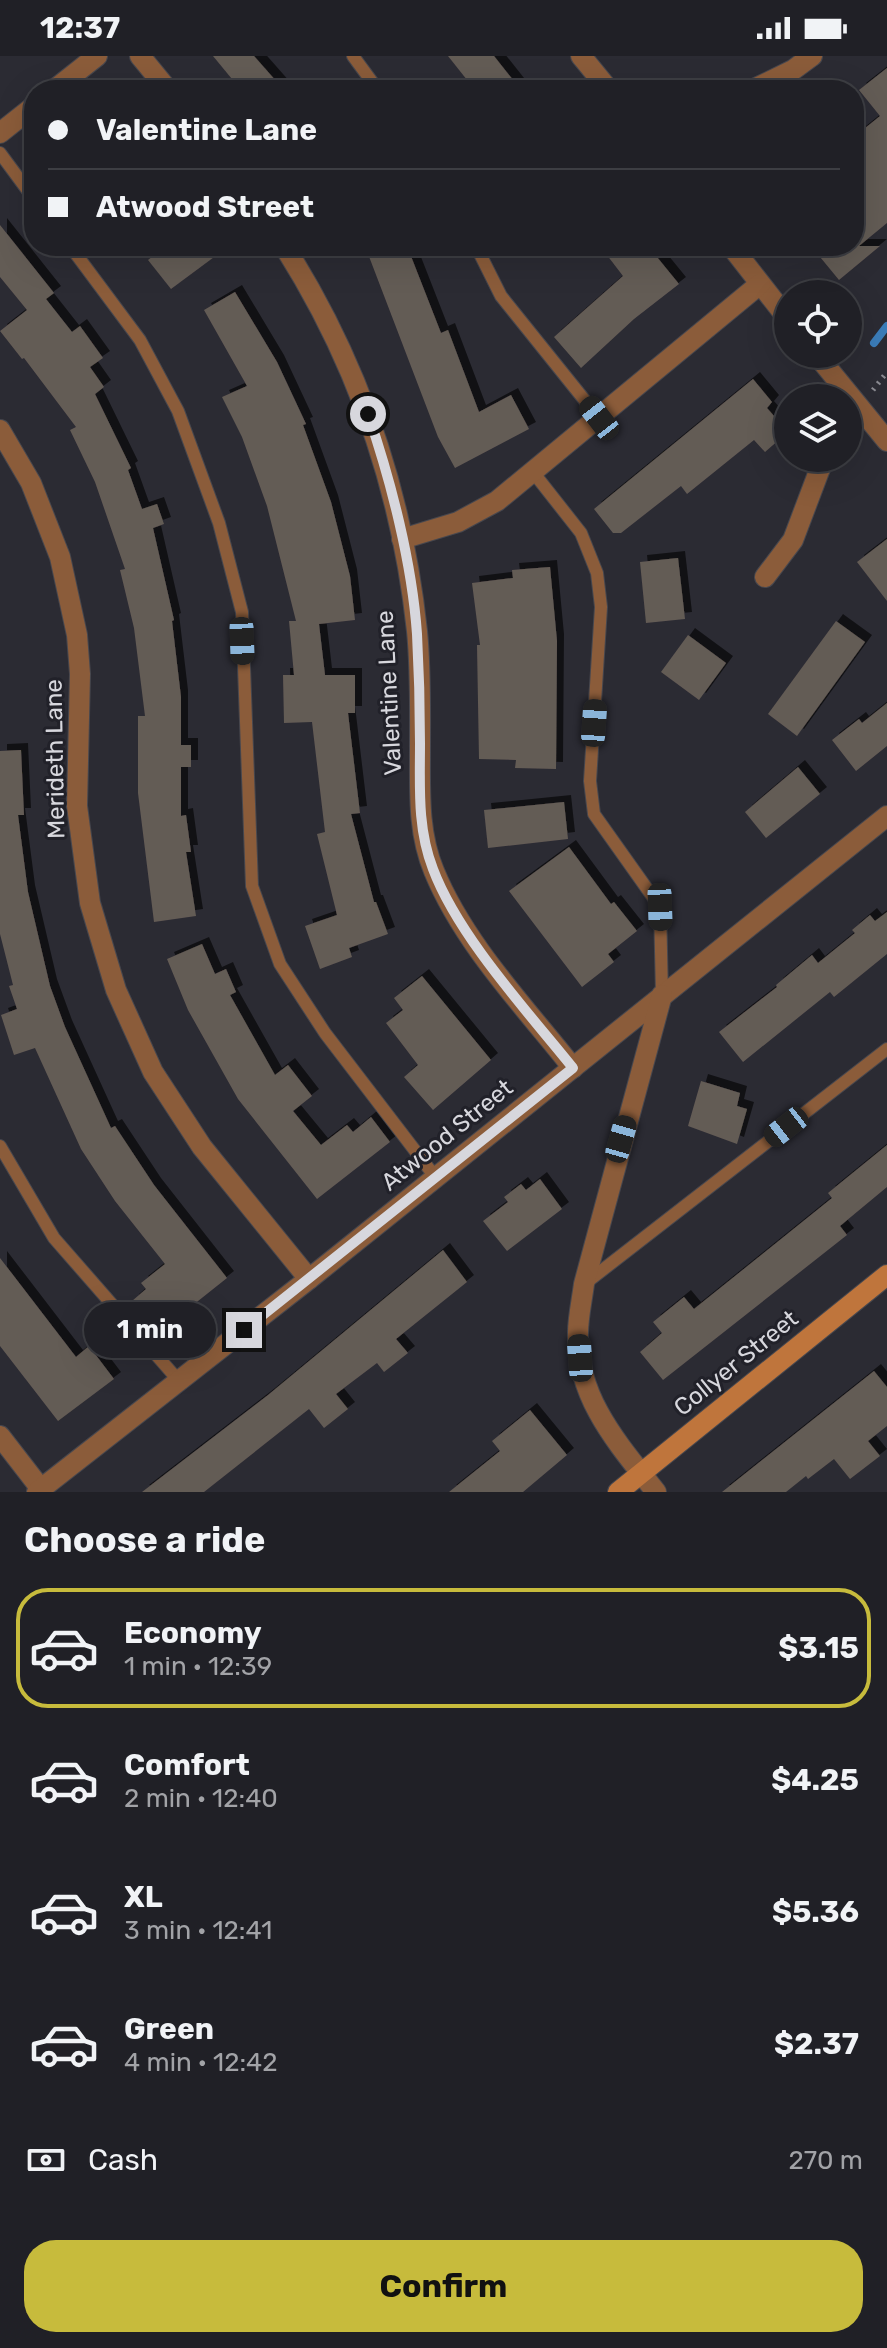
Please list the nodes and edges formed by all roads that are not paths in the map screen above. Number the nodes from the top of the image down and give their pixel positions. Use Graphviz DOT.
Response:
graph roads {
  1 [pos="97,56"];
  2 [pos="140,56"];
  3 [pos="353,56"];
  4 [pos="812,56"];
  5 [pos="591,59"];
  6 [pos="67,80"];
  7 [pos="160,80"];
  8 [pos="371,80"];
  9 [pos="603,80"];
  10 [pos="772,80"];
  11 [pos="24,114"];
  12 [pos="0,133"];
  13 [pos="0,153"];
  14 [pos="24,185"];
  15 [pos="77,256"];
  16 [pos="290,256"];
  17 [pos="481,256"];
  18 [pos="739,256"];
  19 [pos="760,284"];
  20 [pos="774,302"];
  21 [pos="827,368"];
  22 [pos="839,384"];
  23 [pos="862,412"];
  24 [pos="599,418"];
  25 [pos="0,430"];
  26 [pos="887,441"];
  27 [pos="533,472"];
  28 [pos="819,472"];
  29 [pos="402,539"];
  30 [pos="765,577"];
  31 [pos="887,816"];
  32 [pos="662,995"];
  33 [pos="887,1049"];
  34 [pos="573,1068"];
  35 [pos="0,1146"];
  36 [pos="436,1178"];
  37 [pos="887,1275"];
  38 [pos="309,1279"];
  39 [pos="584,1284"];
  40 [pos="179,1381"];
  41 [pos="0,1436"];
  42 [pos="641,1473"];
  43 [pos="39,1490"];
  44 [pos="618,1492"];
  45 [pos="656,1492"];
  1 -- 6 [label="street"];
  2 -- 7 [label="street"];
  3 -- 8 [label="lane"];
  4 -- 10 [label="street"];
  5 -- 9 [label="street"];
  11 -- 12 [label="street"];
  13 -- 14 [label="lane"];
  15 -- 36 [label="lane"];
  16 -- 29 [label="street, Valentine Lane"];
  17 -- 24 [label="lane"];
  18 -- 19 [label="street"];
  19 -- 20 [label="street"];
  19 -- 24 [label="street"];
  21 -- 22 [label="street"];
  23 -- 26 [label="street"];
  24 -- 27 [label="street"];
  25 -- 38 [label="street, Merideth Lane"];
  27 -- 29 [label="street"];
  27 -- 32 [label="lane"];
  28 -- 30 [label="street"];
  29 -- 34 [label="street, Valentine Lane"];
  31 -- 32 [label="street, Atwood Street"];
  32 -- 34 [label="street, Atwood Street"];
  32 -- 39 [label="street"];
  33 -- 39 [label="lane"];
  34 -- 36 [label="street, Atwood Street"];
  35 -- 40 [label="lane"];
  36 -- 38 [label="street, Atwood Street"];
  37 -- 42 [label="street, Collyer Street"];
  38 -- 40 [label="street, Atwood Street"];
  39 -- 42 [label="street"];
  40 -- 43 [label="street, Atwood Street"];
  41 -- 43 [label="street"];
  42 -- 44 [label="street, Collyer Street"];
  42 -- 45 [label="street"];
}
